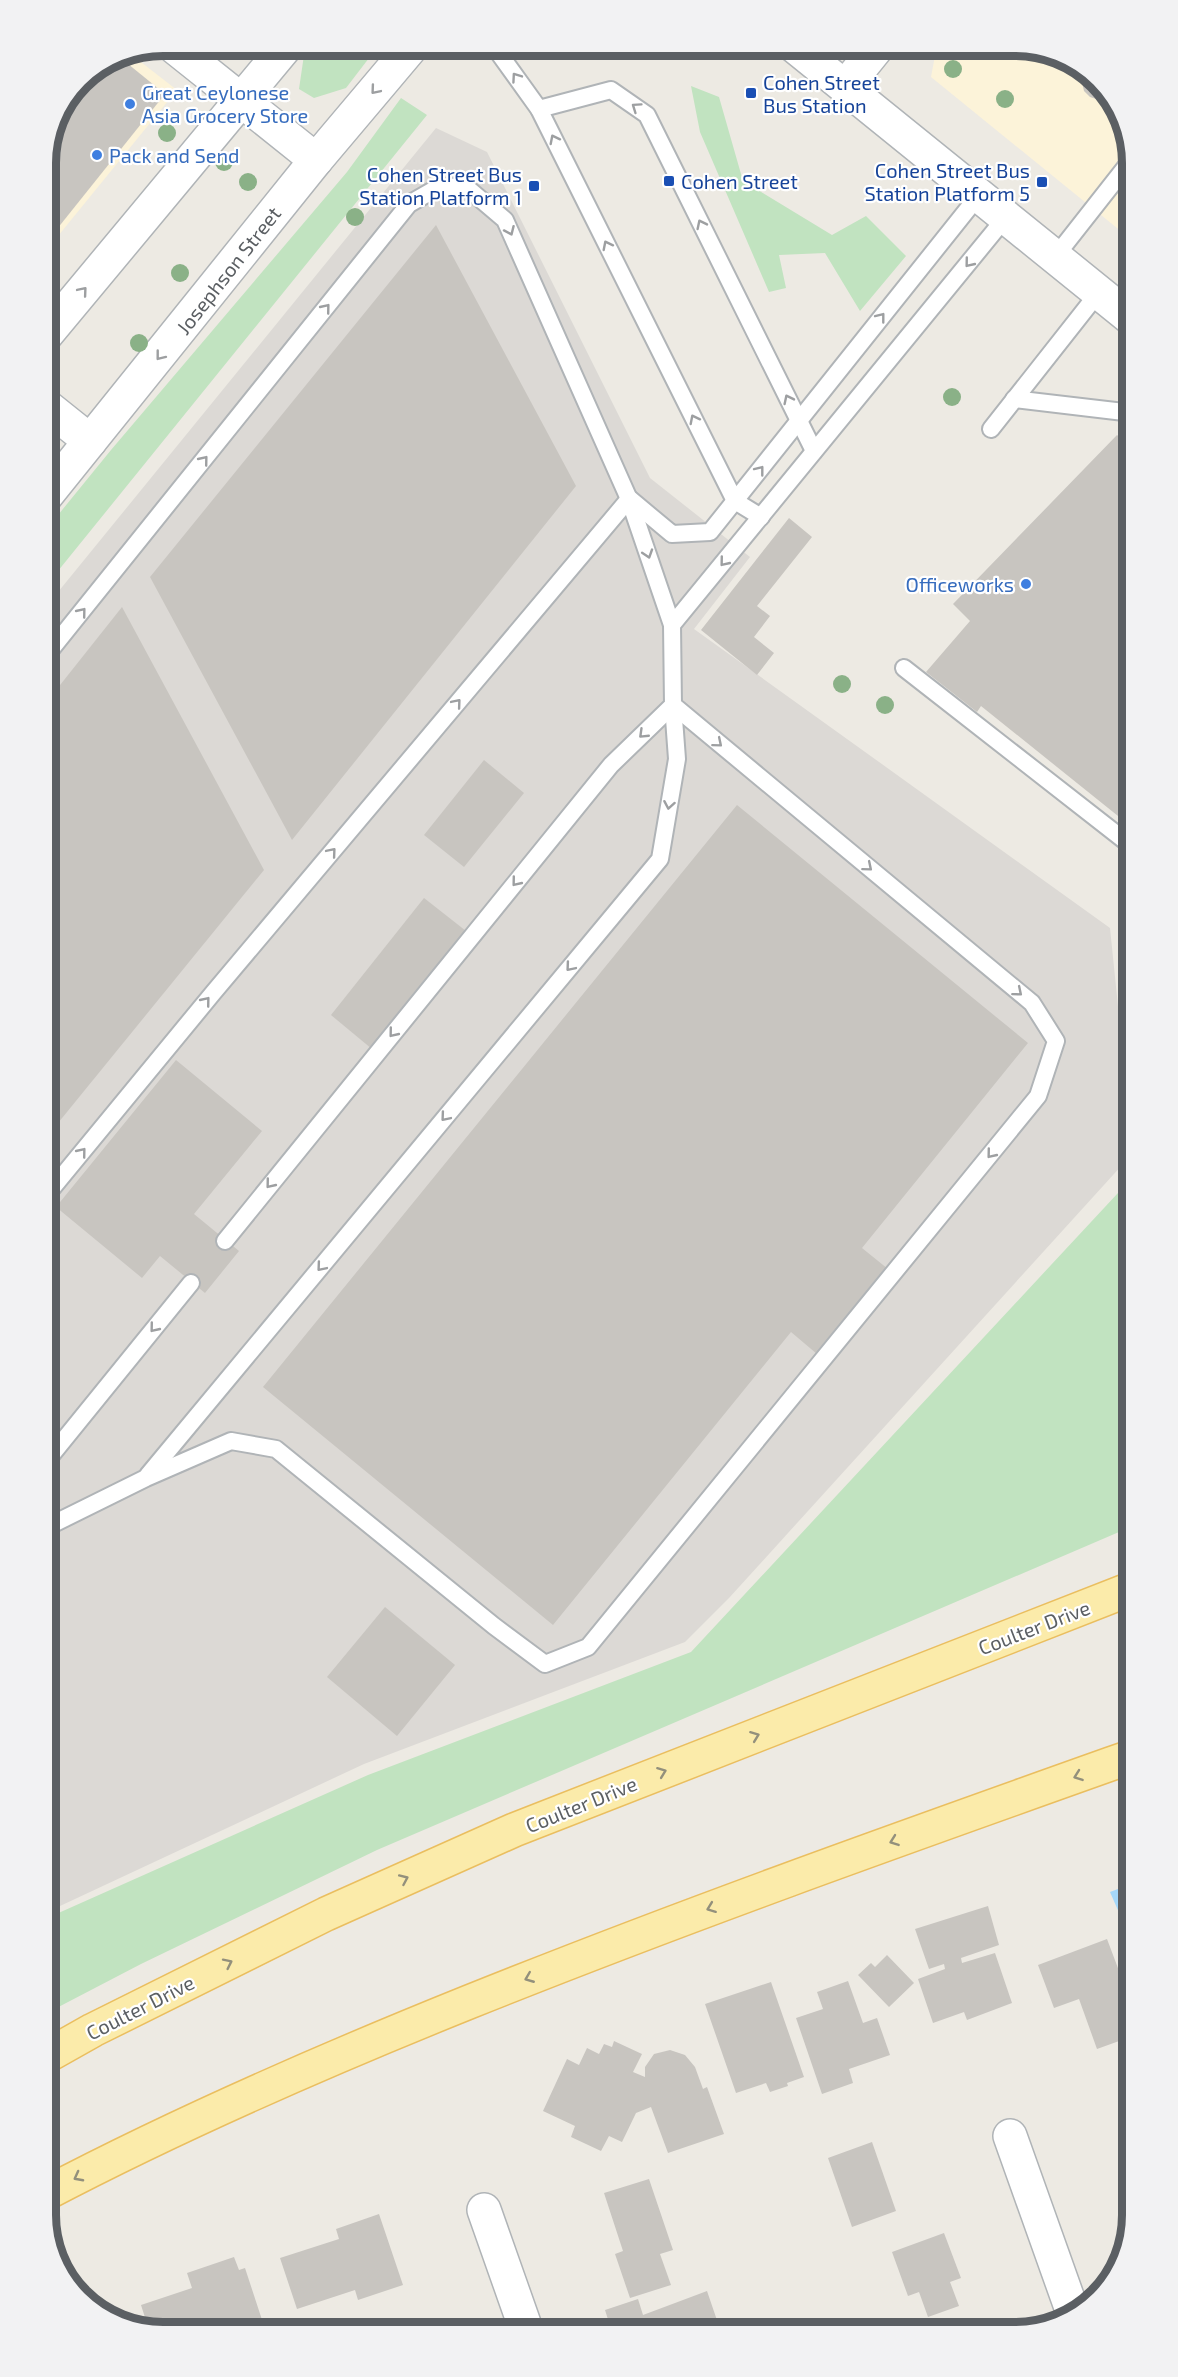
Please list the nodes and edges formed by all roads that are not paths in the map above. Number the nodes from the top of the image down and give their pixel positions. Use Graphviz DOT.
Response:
graph roads {
  1 [pos="186,56"];
  2 [pos="278,56"];
  3 [pos="404,56"];
  4 [pos="501,56"];
  5 [pos="807,56"];
  6 [pos="870,56"];
  7 [pos="845,87"];
  8 [pos="241,100"];
  9 [pos="539,109"];
  10 [pos="316,160"];
  11 [pos="1122,172"];
  12 [pos="979,195"];
  13 [pos="1006,217"];
  14 [pos="1055,257"];
  15 [pos="1099,292"];
  16 [pos="1122,311"];
  17 [pos="56,323"];
  18 [pos="1014,399"];
  19 [pos="1122,412"];
  20 [pos="56,414"];
  21 [pos="799,421"];
  22 [pos="991,429"];
  23 [pos="90,441"];
  24 [pos="814,451"];
  25 [pos="56,483"];
  26 [pos="630,499"];
  27 [pos="735,501"];
  28 [pos="760,517"];
  29 [pos="672,626"];
  30 [pos="56,643"];
  31 [pos="904,668"];
  32 [pos="674,705"];
  33 [pos="1122,838"];
  34 [pos="56,1184"];
  35 [pos="225,1241"];
  36 [pos="191,1283"];
  37 [pos="56,1449"];
  38 [pos="146,1478"];
  39 [pos="56,1523"];
  40 [pos="1122,1592"];
  41 [pos="1122,1760"];
  42 [pos="56,2050"];
  43 [pos="1010,2136"];
  44 [pos="56,2188"];
  45 [pos="484,2210"];
  46 [pos="1071,2306"];
  47 [pos="523,2321"];
  1 -- 8 [label="street"];
  2 -- 8 [label="street"];
  3 -- 10 [label="street, Josephson Street, one-way"];
  9 -- 4 [label="lane, one-way"];
  5 -- 7 [label="street"];
  6 -- 7 [label="street"];
  7 -- 12 [label="street"];
  8 -- 10 [label="street"];
  17 -- 8 [label="street, one-way"];
  21 -- 9 [label="lane, one-way"];
  27 -- 9 [label="lane, one-way"];
  10 -- 23 [label="street, Josephson Street, one-way"];
  11 -- 14 [label="lane"];
  12 -- 13 [label="street"];
  21 -- 12 [label="lane, one-way"];
  13 -- 14 [label="street"];
  13 -- 24 [label="lane, one-way"];
  14 -- 15 [label="street"];
  15 -- 16 [label="street"];
  15 -- 18 [label="lane"];
  18 -- 19 [label="lane"];
  18 -- 22 [label="lane"];
  20 -- 23 [label="street"];
  21 -- 24 [label="lane"];
  27 -- 21 [label="lane, one-way"];
  23 -- 25 [label="street, Josephson Street"];
  24 -- 28 [label="lane"];
  26 -- 27 [label="lane"];
  26 -- 29 [label="lane, one-way"];
  30 -- 26 [label="lane, one-way"];
  34 -- 26 [label="lane, one-way"];
  27 -- 28 [label="lane"];
  28 -- 29 [label="lane, one-way"];
  29 -- 32 [label="lane"];
  31 -- 33 [label="lane"];
  32 -- 35 [label="lane, one-way"];
  32 -- 38 [label="lane, one-way"];
  32 -- 38 [label="lane, one-way"];
  36 -- 37 [label="lane, one-way"];
  38 -- 39 [label="lane"];
  42 -- 40 [label="main road, Coulter Drive, one-way"];
  41 -- 44 [label="main road, one-way"];
  43 -- 46 [label="street"];
  45 -- 47 [label="street"];
}
